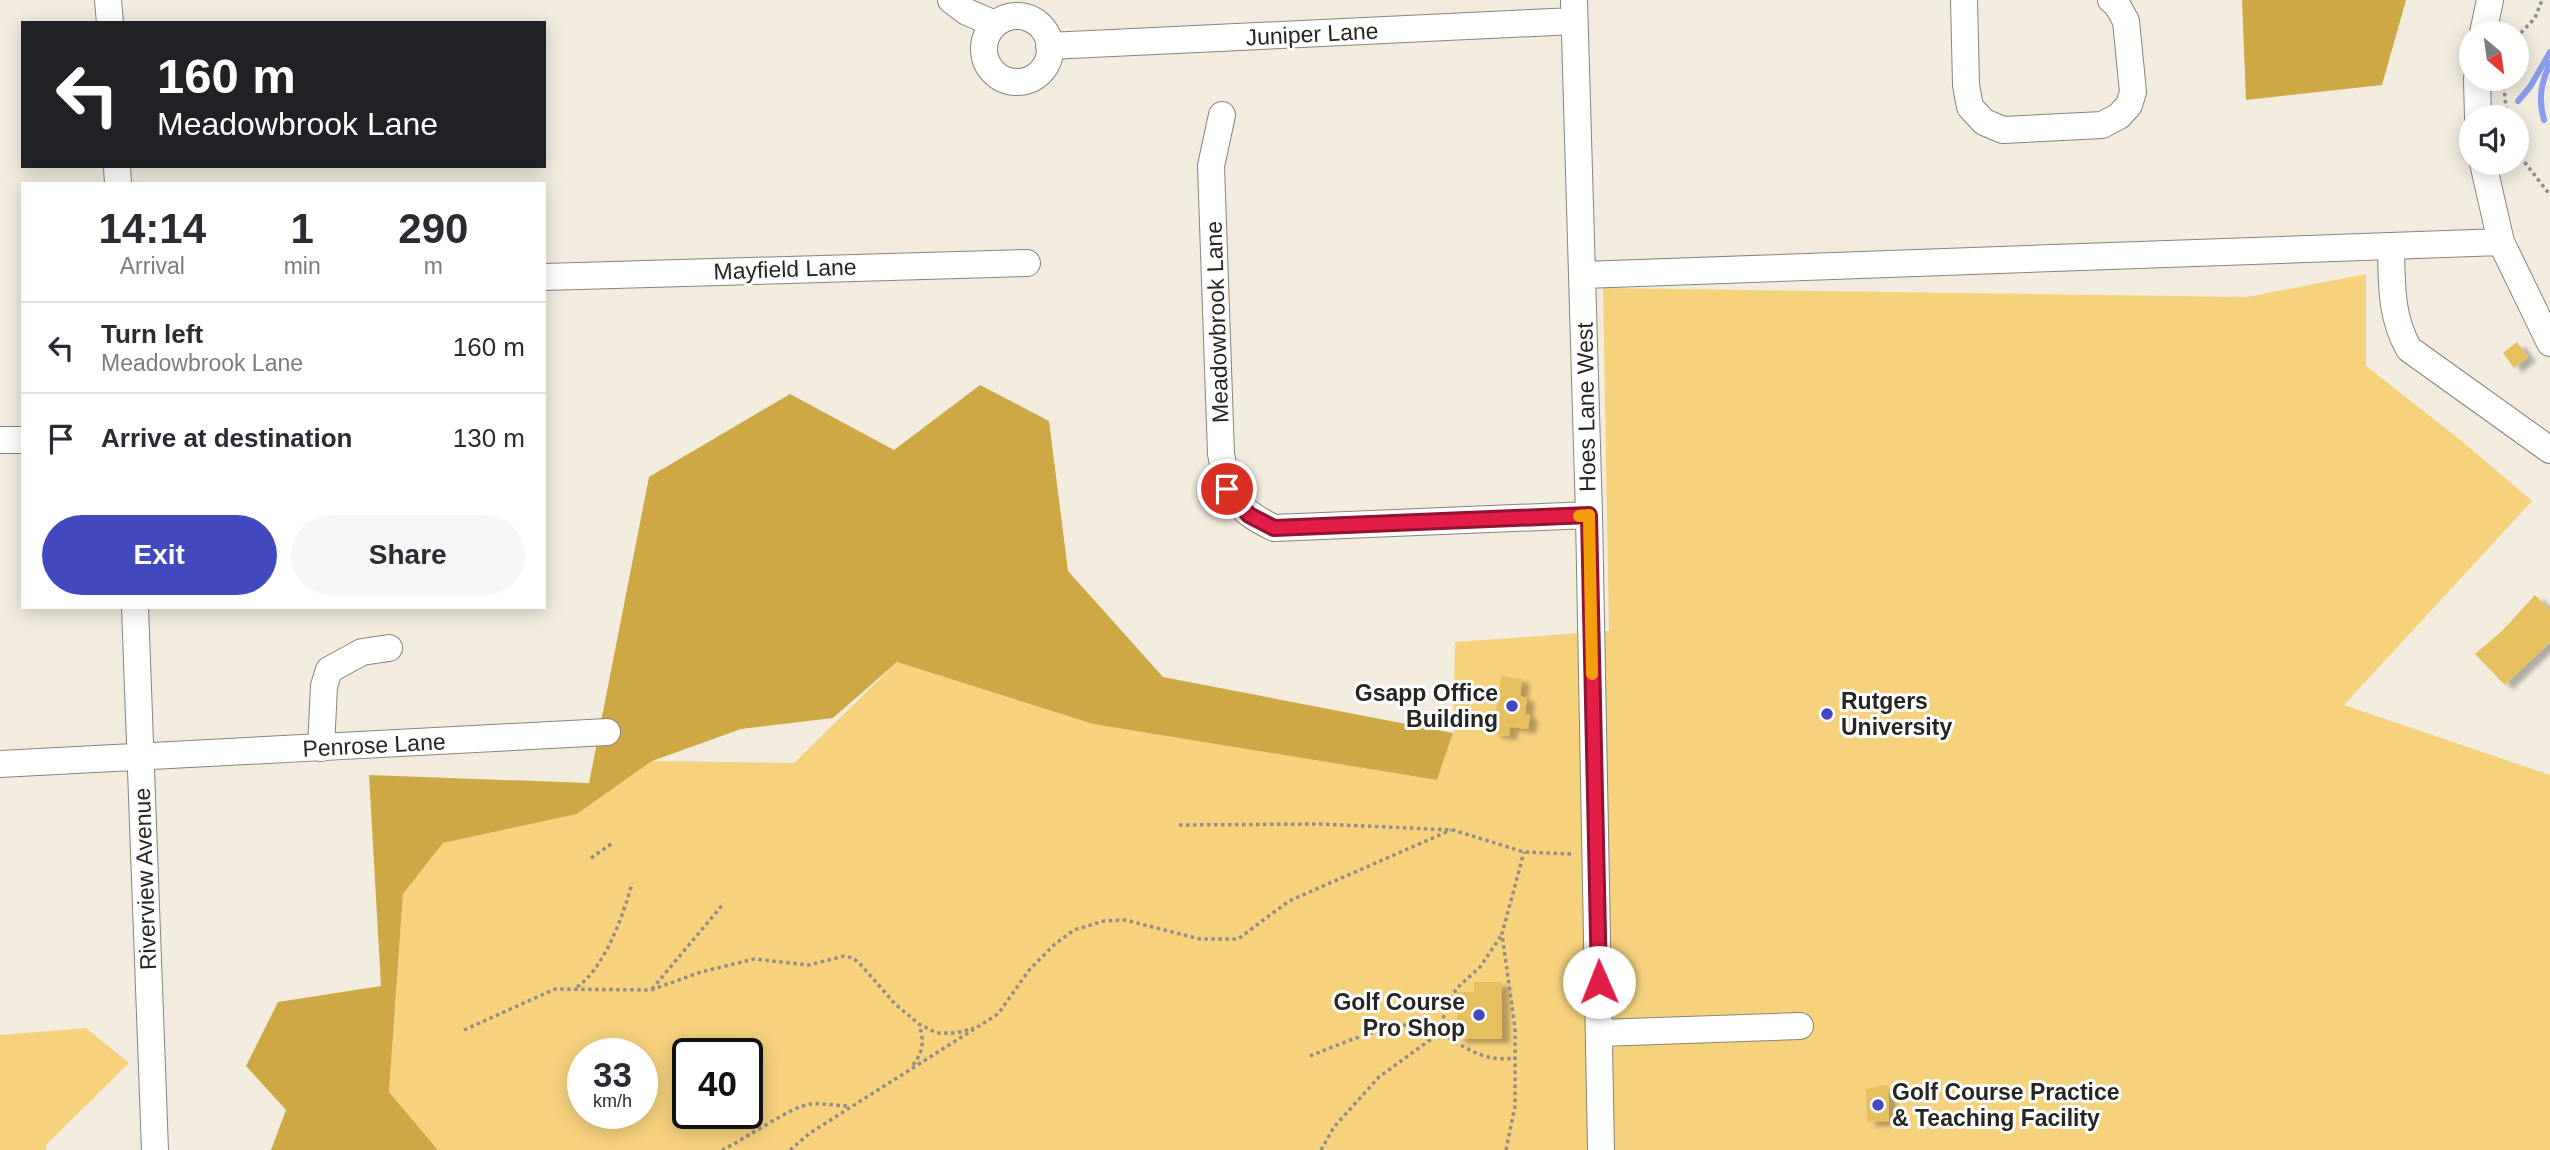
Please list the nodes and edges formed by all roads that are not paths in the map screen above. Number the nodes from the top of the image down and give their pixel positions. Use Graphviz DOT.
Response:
graph roads {
  1 [pos="108,0"];
  2 [pos="951,0"];
  3 [pos="985,0"];
  4 [pos="1964,0"];
  5 [pos="2111,0"];
  6 [pos="2490,0"];
  7 [pos="1574,11"];
  8 [pos="110,21"];
  9 [pos="2486,21"];
  10 [pos="995,24"];
  11 [pos="1049,46"];
  12 [pos="1222,115"];
  13 [pos="2486,175"];
  14 [pos="2501,242"];
  15 [pos="2391,246"];
  16 [pos="1027,264"];
  17 [pos="1583,275"];
  18 [pos="546,277"];
  19 [pos="2550,343"];
  20 [pos="0,440"];
  21 [pos="21,440"];
  22 [pos="2550,450"];
  23 [pos="1589,515"];
  24 [pos="135,609"];
  25 [pos="389,648"];
  26 [pos="607,732"];
  27 [pos="321,748"];
  28 [pos="141,758"];
  29 [pos="0,764"];
  30 [pos="1800,1026"];
  31 [pos="1600,1033"];
  32 [pos="155,1150"];
  33 [pos="1601,1150"];
  1 -- 8 [label="street"];
  2 -- 10 [label="street"];
  3 -- 10 [label="street"];
  4 -- 5 [label="street"];
  6 -- 9 [label="street"];
  7 -- 11 [label="street, Juniper Lane"];
  7 -- 17 [label="street, Hoes Lane West"];
  10 -- 11 [label="street"];
  10 -- 11 [label="street"];
  12 -- 23 [label="street, Meadowbrook Lane"];
  13 -- 14 [label="street"];
  14 -- 15 [label="street"];
  14 -- 19 [label="street"];
  15 -- 17 [label="street"];
  15 -- 22 [label="street"];
  16 -- 18 [label="street, Mayfield Lane"];
  17 -- 23 [label="street, Hoes Lane West"];
  20 -- 21 [label="street"];
  23 -- 31 [label="street, Hoes Lane West"];
  24 -- 28 [label="street, Riverview Avenue"];
  25 -- 27 [label="street"];
  26 -- 27 [label="street, Penrose Lane"];
  27 -- 28 [label="street, Penrose Lane"];
  28 -- 29 [label="street, Penrose Lane"];
  28 -- 32 [label="street, Riverview Avenue"];
  30 -- 31 [label="street"];
  31 -- 33 [label="street, Hoes Lane West"];
}
